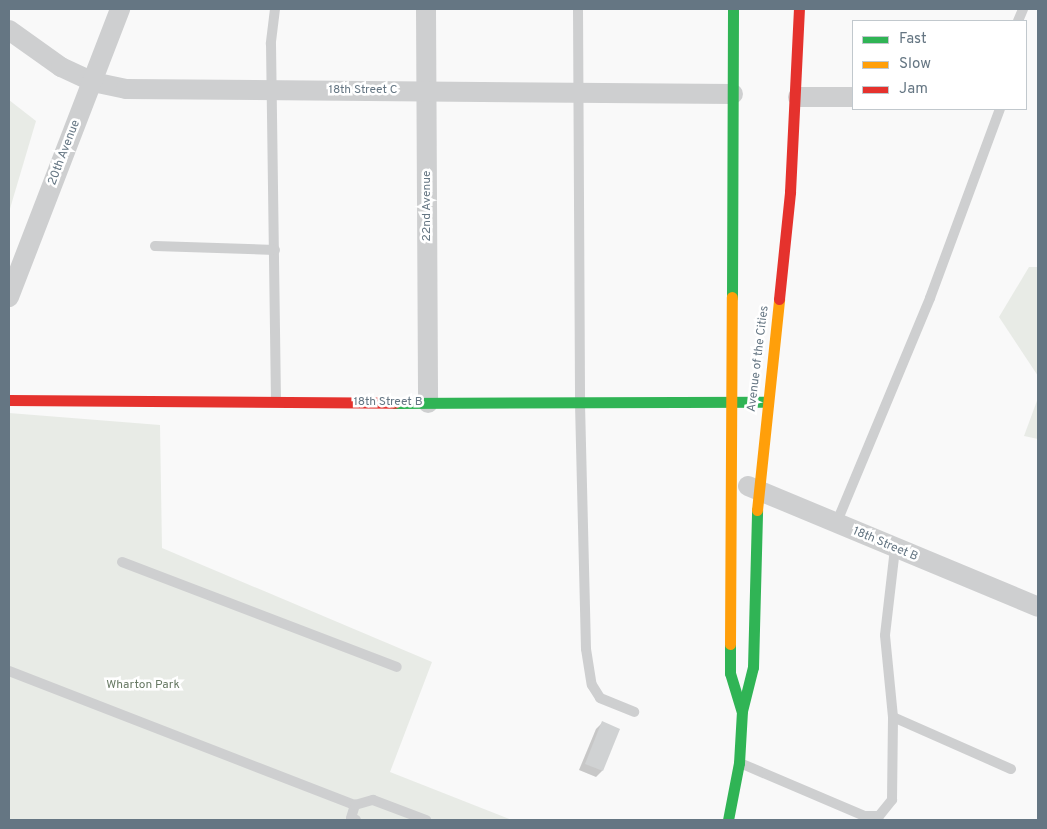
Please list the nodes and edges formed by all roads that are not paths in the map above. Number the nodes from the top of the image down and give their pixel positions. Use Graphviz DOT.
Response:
graph roads {
  1 [pos="120,9"];
  2 [pos="274,9"];
  3 [pos="426,9"];
  4 [pos="578,9"];
  5 [pos="733,9"];
  6 [pos="799,9"];
  7 [pos="9,30"];
  8 [pos="93,82"];
  9 [pos="274,91"];
  10 [pos="428,92"];
  11 [pos="580,92"];
  12 [pos="733,94"];
  13 [pos="798,97"];
  14 [pos="852,97"];
  15 [pos="1000,110"];
  16 [pos="155,246"];
  17 [pos="275,250"];
  18 [pos="9,297"];
  19 [pos="9,400"];
  20 [pos="276,402"];
  21 [pos="734,402"];
  22 [pos="767,402"];
  23 [pos="428,403"];
  24 [pos="580,404"];
  25 [pos="732,479"];
  26 [pos="758,490"];
  27 [pos="836,524"];
  28 [pos="895,549"];
  29 [pos="122,562"];
  30 [pos="1038,607"];
  31 [pos="397,667"];
  32 [pos="9,671"];
  33 [pos="634,712"];
  34 [pos="742,712"];
  35 [pos="892,717"];
  36 [pos="739,763"];
  37 [pos="1011,769"];
  38 [pos="355,805"];
  39 [pos="356,820"];
  40 [pos="426,820"];
  41 [pos="728,820"];
  1 -- 8 [label="street, 20th Avenue"];
  2 -- 9 [label="lane"];
  3 -- 10 [label="street, 22nd Avenue"];
  4 -- 11 [label="lane"];
  5 -- 12 [label="main road, Avenue of the Cities"];
  6 -- 13 [label="main road, Avenue of the Cities"];
  7 -- 8 [label="street, 18th Street C"];
  8 -- 9 [label="street, 18th Street C"];
  8 -- 18 [label="street, 20th Avenue"];
  9 -- 10 [label="street, 18th Street C"];
  9 -- 17 [label="lane"];
  10 -- 11 [label="street, 18th Street C"];
  10 -- 23 [label="street, 22nd Avenue"];
  11 -- 12 [label="street, 18th Street C"];
  11 -- 24 [label="lane"];
  12 -- 21 [label="main road, Avenue of the Cities"];
  13 -- 14 [label="street"];
  13 -- 22 [label="main road, Avenue of the Cities"];
  15 -- 27 [label="lane"];
  16 -- 17 [label="lane"];
  17 -- 20 [label="lane"];
  19 -- 20 [label="main road, 18th Street B"];
  20 -- 23 [label="main road, 18th Street B"];
  21 -- 22 [label="main road, 18th Street B"];
  21 -- 24 [label="main road, 18th Street B"];
  21 -- 25 [label="main road, Avenue of the Cities"];
  22 -- 26 [label="main road, Avenue of the Cities"];
  23 -- 24 [label="main road, 18th Street B"];
  24 -- 33 [label="lane"];
  25 -- 26 [label="street, 18th Street B"];
  25 -- 34 [label="main road, Avenue of the Cities"];
  26 -- 27 [label="street, 18th Street B"];
  26 -- 34 [label="main road, Avenue of the Cities"];
  27 -- 28 [label="street, 18th Street B"];
  28 -- 30 [label="street, 18th Street B"];
  28 -- 35 [label="lane"];
  29 -- 31 [label="lane"];
  32 -- 38 [label="lane"];
  34 -- 36 [label="main road, Avenue of the Cities"];
  35 -- 36 [label="lane"];
  35 -- 37 [label="lane"];
  36 -- 41 [label="main road, Avenue of the Cities"];
  38 -- 39 [label="lane"];
  38 -- 40 [label="lane"];
}
